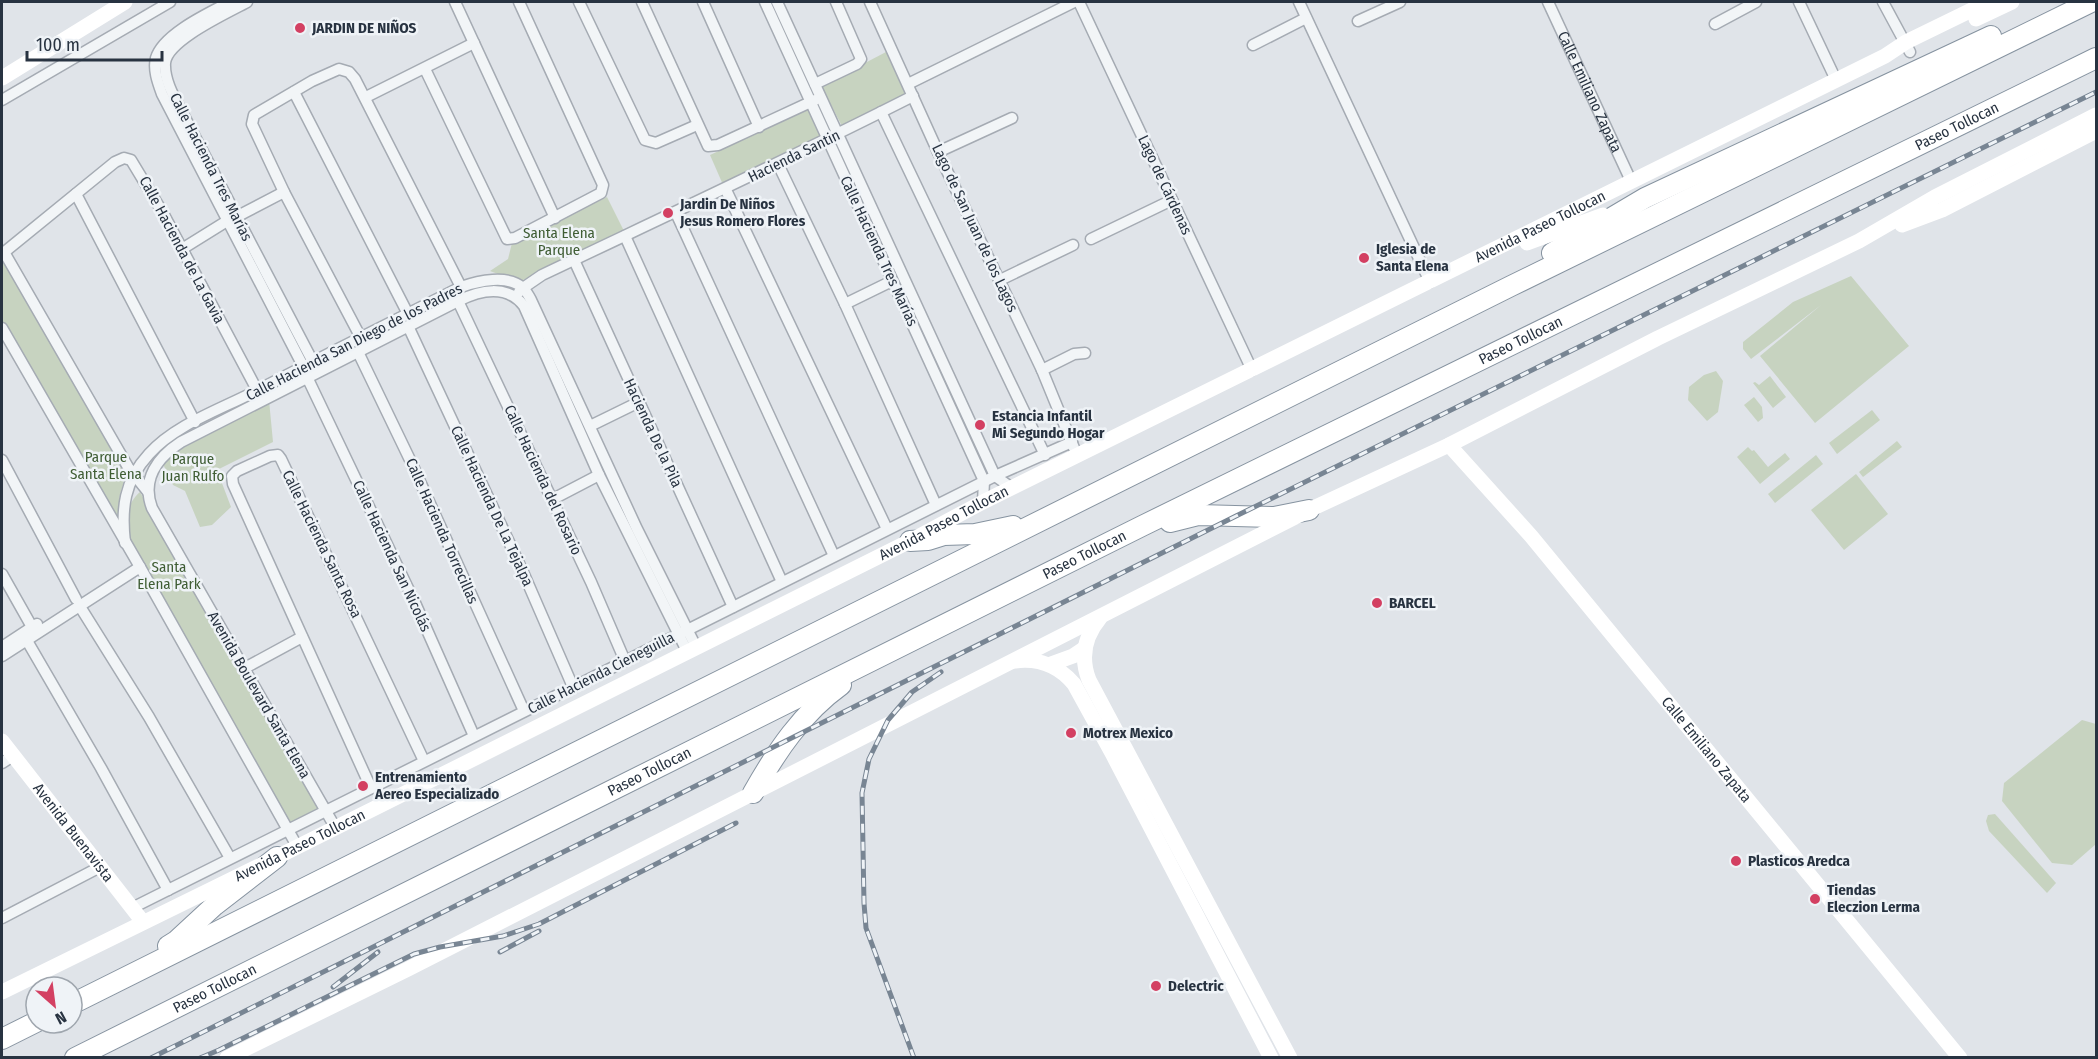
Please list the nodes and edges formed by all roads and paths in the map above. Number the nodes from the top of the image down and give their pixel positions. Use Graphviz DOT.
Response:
graph roads {
  1 [pos="125,2"];
  2 [pos="170,2"];
  3 [pos="230,2"];
  4 [pos="246,2"];
  5 [pos="454,2"];
  6 [pos="519,2"];
  7 [pos="579,2"];
  8 [pos="642,2"];
  9 [pos="704,2"];
  10 [pos="765,2"];
  11 [pos="777,2"];
  12 [pos="836,2"];
  13 [pos="870,2"];
  14 [pos="1074,2"];
  15 [pos="1079,2"];
  16 [pos="1299,2"];
  17 [pos="1400,2"];
  18 [pos="1548,2"];
  19 [pos="1756,2"];
  20 [pos="1799,2"];
  21 [pos="1883,2"];
  22 [pos="1988,2"];
  23 [pos="2012,2"];
  24 [pos="2063,2"];
  25 [pos="2091,2"];
  26 [pos="1306,18"];
  27 [pos="1358,21"];
  28 [pos="1715,24"];
  29 [pos="474,43"];
  30 [pos="1253,45"];
  31 [pos="1908,47"];
  32 [pos="161,58"];
  33 [pos="2097,58"];
  34 [pos="2097,68"];
  35 [pos="425,69"];
  36 [pos="2,78"];
  37 [pos="1836,80"];
  38 [pos="815,84"];
  39 [pos="908,84"];
  40 [pos="294,92"];
  41 [pos="913,96"];
  42 [pos="366,98"];
  43 [pos="816,99"];
  44 [pos="2,100"];
  45 [pos="881,112"];
  46 [pos="2097,115"];
  47 [pos="1012,118"];
  48 [pos="697,125"];
  49 [pos="759,126"];
  50 [pos="2097,130"];
  51 [pos="833,138"];
  52 [pos="939,152"];
  53 [pos="778,164"];
  54 [pos="1631,181"];
  55 [pos="726,190"];
  56 [pos="284,192"];
  57 [pos="76,194"];
  58 [pos="1645,198"];
  59 [pos="1172,200"];
  60 [pos="676,213"];
  61 [pos="555,218"];
  62 [pos="232,219"];
  63 [pos="879,223"];
  64 [pos="868,228"];
  65 [pos="1741,232"];
  66 [pos="625,236"];
  67 [pos="1091,238"];
  68 [pos="1859,240"];
  69 [pos="1073,245"];
  70 [pos="182,249"];
  71 [pos="3,253"];
  72 [pos="1486,255"];
  73 [pos="574,260"];
  74 [pos="1000,279"];
  75 [pos="892,280"];
  76 [pos="1430,282"];
  77 [pos="1511,286"];
  78 [pos="461,287"];
  79 [pos="523,288"];
  80 [pos="516,297"];
  81 [pos="458,301"];
  82 [pos="844,304"];
  83 [pos="408,314"];
  84 [pos="408,326"];
  85 [pos="2,328"];
  86 [pos="389,330"];
  87 [pos="361,338"];
  88 [pos="937,351"];
  89 [pos="358,352"];
  90 [pos="1085,353"];
  91 [pos="926,355"];
  92 [pos="308,364"];
  93 [pos="1042,370"];
  94 [pos="1252,370"];
  95 [pos="308,377"];
  96 [pos="566,387"];
  97 [pos="257,390"];
  98 [pos="639,402"];
  99 [pos="235,408"];
  100 [pos="195,422"];
  101 [pos="590,426"];
  102 [pos="1449,444"];
  103 [pos="1075,449"];
  104 [pos="1045,455"];
  105 [pos="2,460"];
  106 [pos="599,475"];
  107 [pos="134,476"];
  108 [pos="994,476"];
  109 [pos="984,481"];
  110 [pos="1012,488"];
  111 [pos="148,492"];
  112 [pos="553,499"];
  113 [pos="983,502"];
  114 [pos="936,505"];
  115 [pos="1309,510"];
  116 [pos="1048,518"];
  117 [pos="1142,526"];
  118 [pos="887,529"];
  119 [pos="633,531"];
  120 [pos="910,541"];
  121 [pos="125,543"];
  122 [pos="834,556"];
  123 [pos="138,564"];
  124 [pos="2,574"];
  125 [pos="782,582"];
  126 [pos="77,602"];
  127 [pos="733,607"];
  128 [pos="1108,612"];
  129 [pos="55,616"];
  130 [pos="32,627"];
  131 [pos="682,632"];
  132 [pos="302,637"];
  133 [pos="26,639"];
  134 [pos="2,647"];
  135 [pos="1085,648"];
  136 [pos="691,649"];
  137 [pos="2,656"];
  138 [pos="625,661"];
  139 [pos="868,662"];
  140 [pos="1012,662"];
  141 [pos="1051,664"];
  142 [pos="243,669"];
  143 [pos="573,687"];
  144 [pos="524,711"];
  145 [pos="474,736"];
  146 [pos="2,741"];
  147 [pos="1119,752"];
  148 [pos="8,760"];
  149 [pos="424,761"];
  150 [pos="371,788"];
  151 [pos="753,794"];
  152 [pos="326,810"];
  153 [pos="311,818"];
  154 [pos="335,827"];
  155 [pos="288,829"];
  156 [pos="319,835"];
  157 [pos="297,846"];
  158 [pos="277,857"];
  159 [pos="230,858"];
  160 [pos="100,867"];
  161 [pos="168,890"];
  162 [pos="132,908"];
  163 [pos="2,918"];
  164 [pos="143,922"];
  165 [pos="1220,945"];
  166 [pos="123,978"];
  167 [pos="2,992"];
  168 [pos="84,998"];
  169 [pos="24,1028"];
  170 [pos="2,1039"];
  171 [pos="75,1058"];
  172 [pos="227,1058"];
  173 [pos="1271,1058"];
  174 [pos="1290,1058"];
  175 [pos="1960,1058"];
  1 -- 36 [label="main road"];
  2 -- 44 [label="street"];
  3 -- 32 [label="street"];
  4 -- 32 [label="street"];
  5 -- 29 [label="street"];
  6 -- 61 [label="street"];
  7 -- 48 [label="street"];
  8 -- 48 [label="street"];
  9 -- 49 [label="street"];
  10 -- 43 [label="street, Calle Hacienda Tres Marías"];
  11 -- 38 [label="street, Calle Hacienda Tres Marías"];
  12 -- 38 [label="street"];
  13 -- 39 [label="street, Lago de San Juan de los Lagos"];
  14 -- 39 [label="street"];
  15 -- 59 [label="street, Lago de Cárdenas"];
  16 -- 26 [label="street"];
  17 -- 27 [label="street"];
  18 -- 54 [label="street, Calle Emiliano Zapata"];
  19 -- 28 [label="street"];
  20 -- 37 [label="street"];
  21 -- 31 [label="street"];
  22 -- 31 [label="main road, Avenida Paseo Tollocan"];
  23 -- 31 [label="main road, Avenida Paseo Tollocan"];
  24 -- 58 [label="highway"];
  25 -- 77 [label="highway"];
  26 -- 30 [label="street"];
  26 -- 76 [label="street"];
  29 -- 35 [label="street"];
  29 -- 61 [label="street"];
  31 -- 37 [label="main road, Avenida Paseo Tollocan"];
  32 -- 62 [label="street, Calle Hacienda Tres Marías"];
  33 -- 65 [label="highway, Paseo Tollocan"];
  34 -- 65 [label="highway"];
  35 -- 42 [label="street"];
  35 -- 61 [label="street"];
  37 -- 54 [label="main road, Avenida Paseo Tollocan"];
  38 -- 43 [label="street, Calle Hacienda Tres Marías"];
  39 -- 41 [label="street, Lago de San Juan de los Lagos"];
  40 -- 42 [label="street"];
  40 -- 56 [label="street"];
  40 -- 83 [label="street"];
  41 -- 45 [label="street, Hacienda Santin"];
  41 -- 52 [label="street, Lago de San Juan de los Lagos"];
  42 -- 78 [label="street"];
  43 -- 49 [label="street"];
  43 -- 51 [label="street, Calle Hacienda Tres Marías"];
  45 -- 51 [label="street, Hacienda Santin"];
  45 -- 104 [label="street"];
  46 -- 68 [label="main road"];
  47 -- 52 [label="street"];
  48 -- 49 [label="street"];
  50 -- 68 [label="main road"];
  51 -- 53 [label="street, Hacienda Santin"];
  51 -- 63 [label="street, Calle Hacienda Tres Marías"];
  51 -- 64 [label="street, Calle Hacienda Tres Marías"];
  52 -- 74 [label="street, Lago de San Juan de los Lagos"];
  53 -- 55 [label="street, Hacienda Santin"];
  53 -- 82 [label="street"];
  54 -- 72 [label="main road, Avenida Paseo Tollocan"];
  55 -- 60 [label="street, Hacienda Santin"];
  55 -- 118 [label="street"];
  56 -- 62 [label="street"];
  56 -- 87 [label="street"];
  57 -- 70 [label="street, Calle Hacienda de La Gavia"];
  57 -- 71 [label="street, Calle Hacienda de La Gavia"];
  57 -- 100 [label="street"];
  58 -- 72 [label="main road"];
  58 -- 77 [label="highway"];
  59 -- 67 [label="street"];
  59 -- 94 [label="street, Lago de Cárdenas"];
  60 -- 66 [label="street, Hacienda Santin"];
  60 -- 122 [label="street"];
  62 -- 70 [label="street"];
  62 -- 92 [label="street, Calle Hacienda Tres Marías"];
  63 -- 64 [label="street"];
  63 -- 88 [label="street, Calle Hacienda Tres Marías"];
  64 -- 75 [label="street, Calle Hacienda Tres Marías"];
  65 -- 117 [label="highway, Paseo Tollocan"];
  66 -- 73 [label="street, Hacienda Santin"];
  66 -- 125 [label="street"];
  68 -- 102 [label="main road"];
  69 -- 74 [label="street"];
  70 -- 97 [label="street, Calle Hacienda de La Gavia"];
  71 -- 107 [label="street, Avenida Boulevard Santa Elena"];
  72 -- 76 [label="main road, Avenida Paseo Tollocan"];
  73 -- 79 [label="street, Hacienda Santin"];
  73 -- 98 [label="street, Hacienda De la Pila"];
  74 -- 93 [label="street, Lago de San Juan de los Lagos"];
  75 -- 82 [label="street"];
  75 -- 91 [label="street, Calle Hacienda Tres Marías"];
  76 -- 94 [label="main road, Avenida Paseo Tollocan"];
  77 -- 116 [label="highway"];
  78 -- 79 [label="street, Calle Hacienda San Diego de los Padres"];
  78 -- 83 [label="street, Calle Hacienda San Diego de los Padres"];
  79 -- 80 [label="street, Hacienda Santin"];
  79 -- 96 [label="street"];
  80 -- 81 [label="street, Calle Hacienda San Diego de los Padres"];
  80 -- 96 [label="street"];
  81 -- 84 [label="street, Calle Hacienda San Diego de los Padres"];
  81 -- 112 [label="street, Calle Hacienda del Rosario"];
  82 -- 114 [label="street"];
  83 -- 86 [label="street, Calle Hacienda San Diego de los Padres"];
  84 -- 86 [label="street, Calle Hacienda San Diego de los Padres"];
  84 -- 143 [label="street, Calle Hacienda De La Tejalpa"];
  85 -- 121 [label="street"];
  86 -- 87 [label="street, Calle Hacienda San Diego de los Padres"];
  86 -- 89 [label="street, Calle Hacienda San Diego de los Padres"];
  87 -- 92 [label="street, Calle Hacienda San Diego de los Padres"];
  88 -- 91 [label="street"];
  88 -- 108 [label="street, Calle Hacienda Tres Marías"];
  89 -- 95 [label="street, Calle Hacienda San Diego de los Padres"];
  89 -- 144 [label="street, Calle Hacienda Torrecillas"];
  90 -- 93 [label="street"];
  91 -- 109 [label="street, Calle Hacienda Tres Marías"];
  92 -- 97 [label="street, Calle Hacienda San Diego de los Padres"];
  93 -- 103 [label="street, Lago de San Juan de los Lagos"];
  94 -- 103 [label="main road, Avenida Paseo Tollocan"];
  95 -- 99 [label="street, Calle Hacienda San Diego de los Padres"];
  95 -- 145 [label="street, Calle Hacienda San Nicolás"];
  96 -- 101 [label="street"];
  96 -- 106 [label="street"];
  97 -- 99 [label="street, Calle Hacienda San Diego de los Padres"];
  98 -- 101 [label="street"];
  98 -- 127 [label="street, Hacienda De la Pila"];
  99 -- 100 [label="street, Calle Hacienda San Diego de los Padres"];
  99 -- 111 [label="street, Calle Hacienda San Diego de los Padres"];
  100 -- 107 [label="street, Calle Hacienda San Diego de los Padres"];
  101 -- 119 [label="street"];
  102 -- 115 [label="main road"];
  102 -- 175 [label="main road, Calle Emiliano Zapata"];
  103 -- 104 [label="street, Calle Hacienda Cieneguilla"];
  103 -- 110 [label="main road, Avenida Paseo Tollocan"];
  104 -- 108 [label="street, Calle Hacienda Cieneguilla"];
  105 -- 126 [label="street"];
  106 -- 112 [label="street"];
  106 -- 119 [label="street"];
  107 -- 111 [label="street, Avenida Boulevard Santa Elena"];
  107 -- 121 [label="street, Calle Hacienda San Diego de los Padres"];
  108 -- 109 [label="street, Calle Hacienda Cieneguilla"];
  108 -- 110 [label="street"];
  109 -- 113 [label="street, Calle Hacienda Tres Marías"];
  109 -- 114 [label="street, Calle Hacienda Cieneguilla"];
  110 -- 113 [label="main road, Avenida Paseo Tollocan"];
  111 -- 142 [label="street, Avenida Boulevard Santa Elena"];
  112 -- 138 [label="street, Calle Hacienda del Rosario"];
  113 -- 120 [label="main road, Avenida Paseo Tollocan"];
  114 -- 118 [label="street, Calle Hacienda Cieneguilla"];
  115 -- 117 [label="highway"];
  115 -- 128 [label="main road"];
  116 -- 120 [label="highway"];
  116 -- 166 [label="highway"];
  117 -- 139 [label="highway, Paseo Tollocan"];
  118 -- 122 [label="street, Calle Hacienda Cieneguilla"];
  119 -- 131 [label="street"];
  120 -- 136 [label="main road, Avenida Paseo Tollocan"];
  121 -- 123 [label="street"];
  122 -- 125 [label="street, Calle Hacienda Cieneguilla"];
  123 -- 126 [label="street"];
  123 -- 155 [label="street"];
  124 -- 130 [label="street"];
  125 -- 127 [label="street, Calle Hacienda Cieneguilla"];
  126 -- 129 [label="street"];
  126 -- 159 [label="street"];
  127 -- 131 [label="street, Calle Hacienda Cieneguilla"];
  128 -- 135 [label="main road"];
  128 -- 140 [label="main road"];
  129 -- 130 [label="street"];
  129 -- 133 [label="street"];
  130 -- 134 [label="street"];
  131 -- 136 [label="street"];
  131 -- 138 [label="street, Calle Hacienda Cieneguilla"];
  132 -- 142 [label="street"];
  132 -- 149 [label="street, Calle Hacienda Santa Rosa"];
  132 -- 150 [label="street, Calle Hacienda Santa Rosa"];
  133 -- 137 [label="street"];
  133 -- 161 [label="street"];
  135 -- 141 [label="main road"];
  135 -- 147 [label="main road"];
  136 -- 154 [label="main road, Avenida Paseo Tollocan"];
  138 -- 143 [label="street, Calle Hacienda Cieneguilla"];
  139 -- 151 [label="highway"];
  139 -- 171 [label="highway, Paseo Tollocan"];
  140 -- 141 [label="main road"];
  140 -- 151 [label="main road"];
  141 -- 147 [label="main road"];
  142 -- 152 [label="street, Avenida Boulevard Santa Elena"];
  143 -- 144 [label="street, Calle Hacienda Cieneguilla"];
  144 -- 145 [label="street, Calle Hacienda Cieneguilla"];
  145 -- 149 [label="street, Calle Hacienda Cieneguilla"];
  146 -- 148 [label="main road, Avenida Buenavista"];
  147 -- 165 [label="main road"];
  148 -- 160 [label="main road, Avenida Buenavista"];
  149 -- 150 [label="street, Calle Hacienda Cieneguilla"];
  150 -- 152 [label="street, Calle Hacienda Cieneguilla"];
  151 -- 172 [label="main road"];
  152 -- 153 [label="street, Calle Hacienda Cieneguilla"];
  152 -- 154 [label="street, Avenida Boulevard Santa Elena"];
  153 -- 155 [label="street, Calle Hacienda Cieneguilla"];
  153 -- 156 [label="street"];
  154 -- 156 [label="main road, Avenida Paseo Tollocan"];
  155 -- 157 [label="street"];
  155 -- 159 [label="street, Calle Hacienda Cieneguilla"];
  156 -- 157 [label="main road, Avenida Paseo Tollocan"];
  157 -- 158 [label="main road, Avenida Paseo Tollocan"];
  158 -- 164 [label="main road, Avenida Paseo Tollocan"];
  158 -- 166 [label="highway"];
  159 -- 161 [label="street, Calle Hacienda Cieneguilla"];
  160 -- 162 [label="main road, Avenida Buenavista"];
  160 -- 163 [label="street"];
  161 -- 162 [label="street, Calle Hacienda Cieneguilla"];
  162 -- 164 [label="main road, Avenida Buenavista"];
  164 -- 167 [label="main road, Avenida Paseo Tollocan"];
  165 -- 173 [label="main road"];
  165 -- 174 [label="main road"];
  166 -- 168 [label="highway"];
  169 -- 170 [label="highway"];
}
